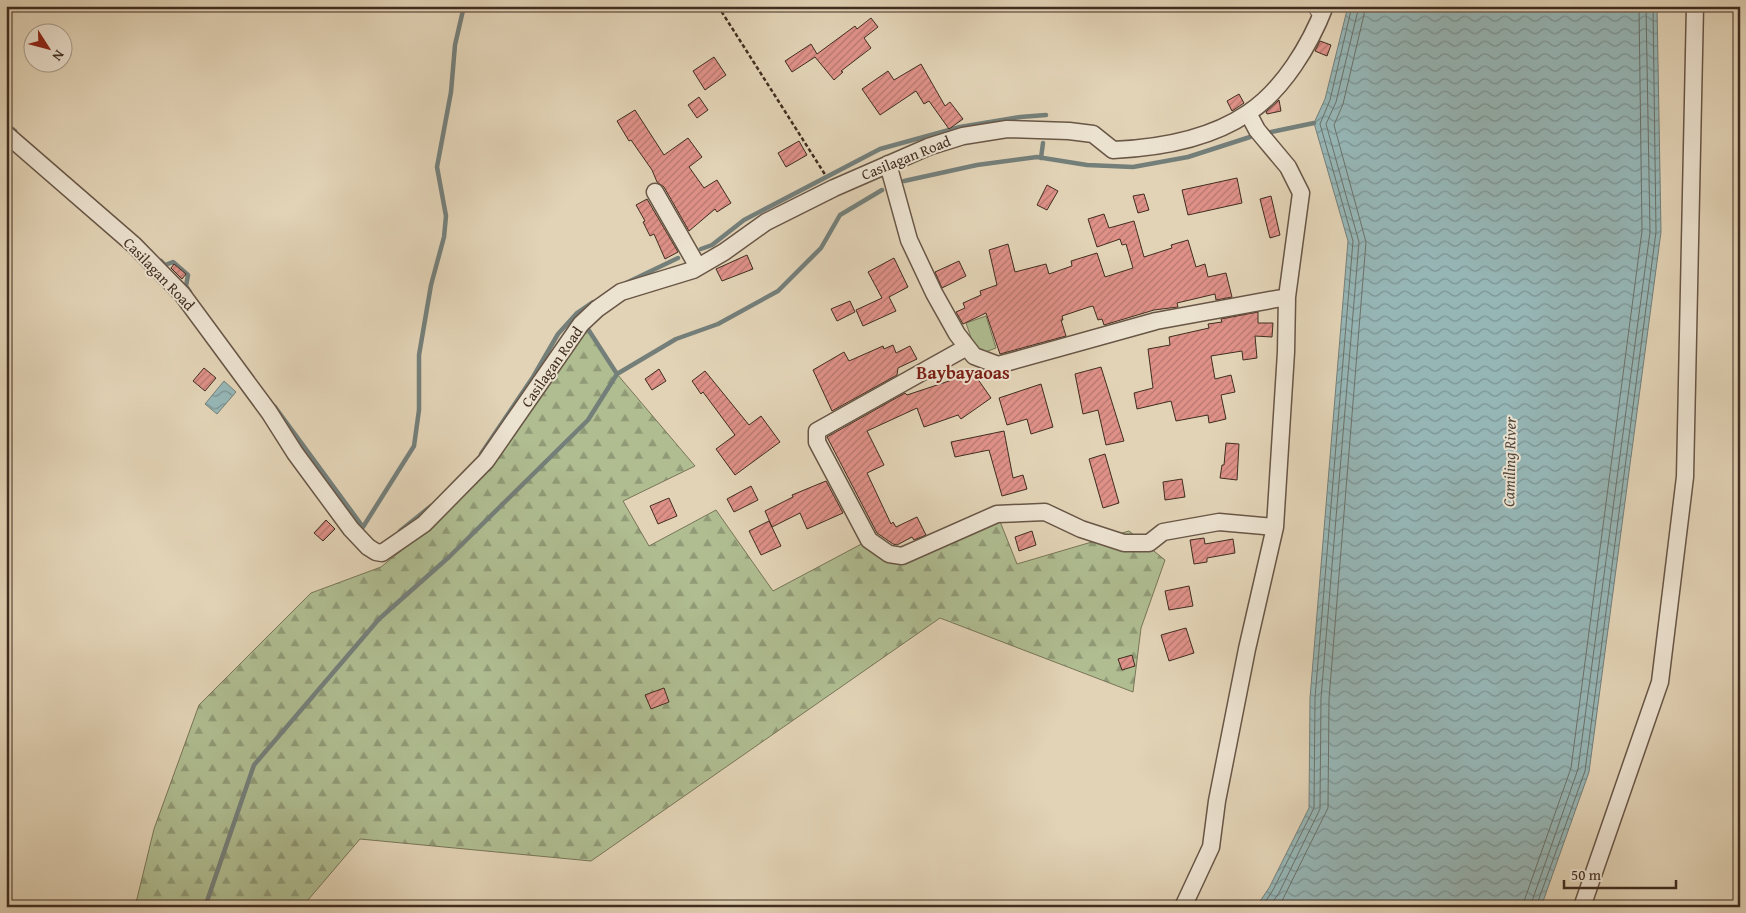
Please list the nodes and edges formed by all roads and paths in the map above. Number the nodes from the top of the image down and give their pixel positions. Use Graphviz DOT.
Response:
graph roads {
  1 [pos="718,6"];
  2 [pos="1695,6"];
  3 [pos="1319,10"];
  4 [pos="1248,113"];
  5 [pos="6,134"];
  6 [pos="888,164"];
  7 [pos="834,188"];
  8 [pos="655,192"];
  9 [pos="698,267"];
  10 [pos="1287,298"];
  11 [pos="967,347"];
  12 [pos="1275,527"];
  13 [pos="1183,907"];
  14 [pos="1582,907"];
  1 -- 7 [label="path"];
  2 -- 14 [label="street"];
  3 -- 4 [label="street, Casilagan Road"];
  4 -- 6 [label="street, Casilagan Road"];
  4 -- 10 [label="street"];
  5 -- 9 [label="street, Casilagan Road"];
  6 -- 7 [label="street, Casilagan Road"];
  6 -- 11 [label="street"];
  7 -- 9 [label="street, Casilagan Road"];
  8 -- 9 [label="street"];
  10 -- 11 [label="street"];
  10 -- 12 [label="street"];
  11 -- 12 [label="street"];
  12 -- 13 [label="street"];
}
